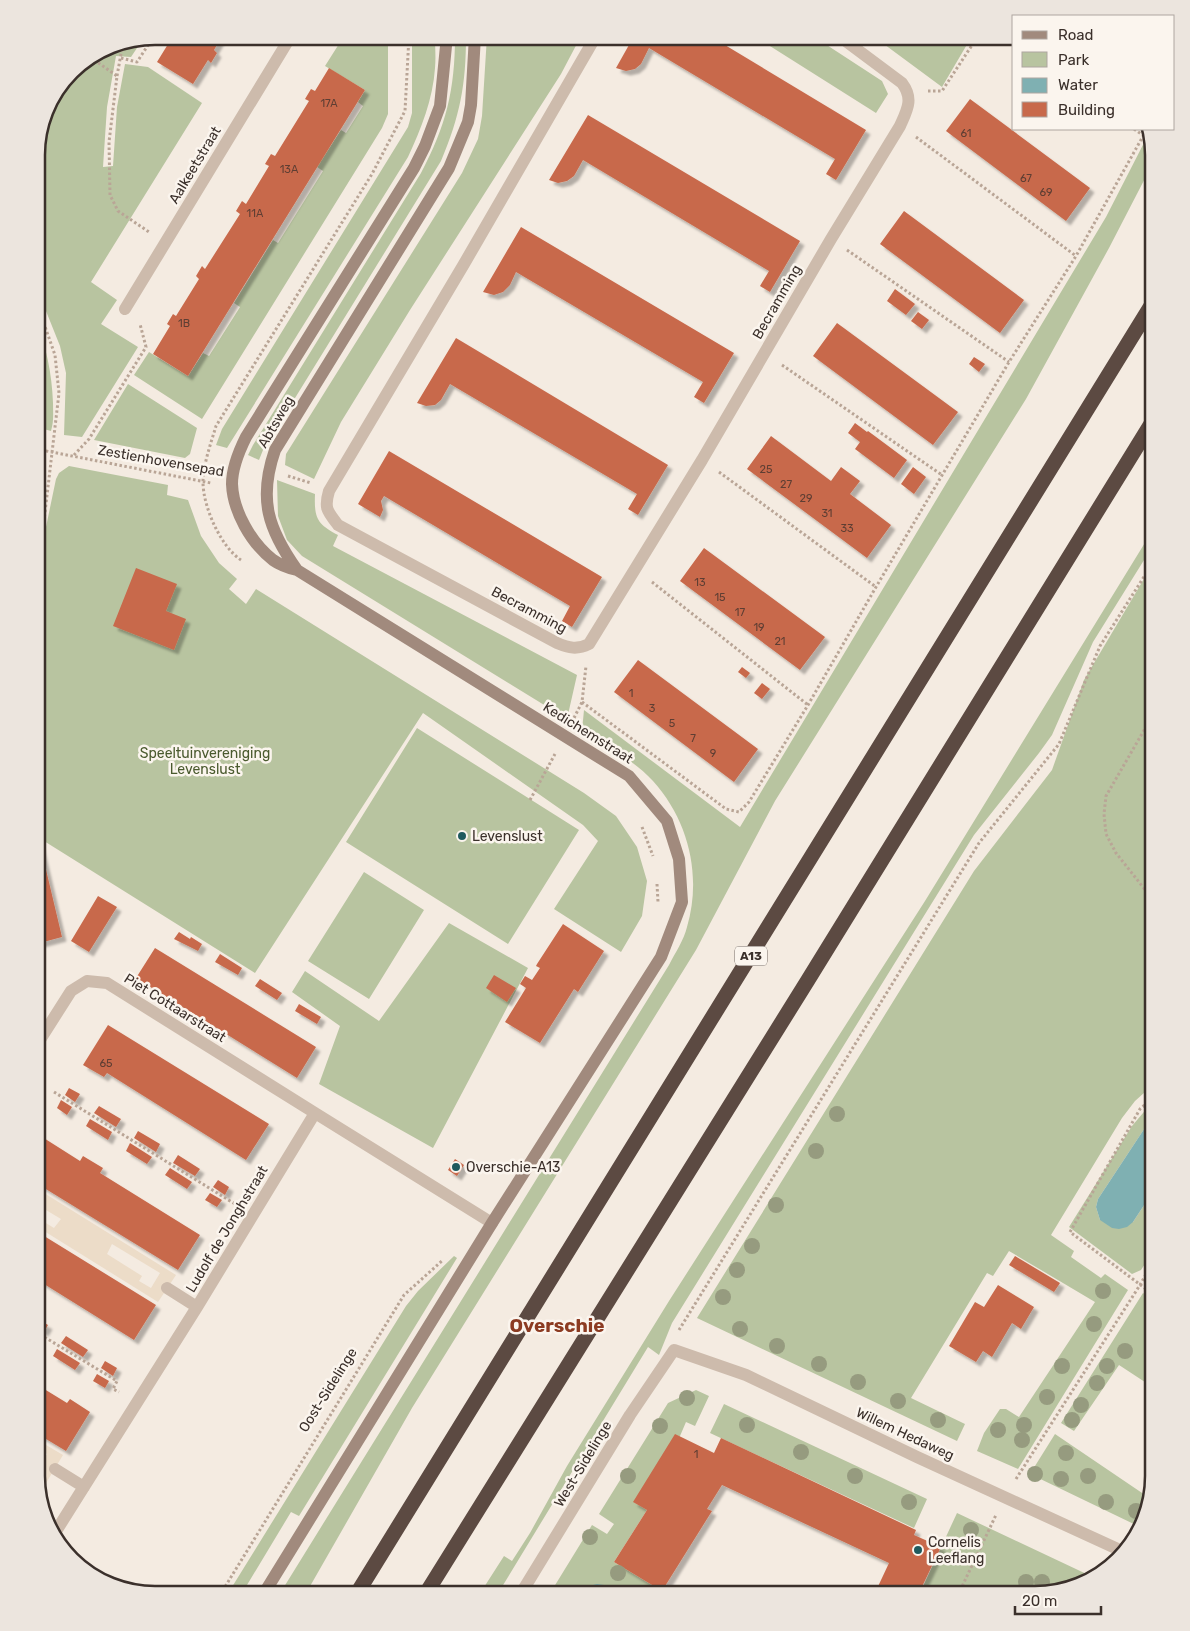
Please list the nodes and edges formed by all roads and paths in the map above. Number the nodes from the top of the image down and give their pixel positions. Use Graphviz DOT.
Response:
graph roads {
  1 [pos="286,45"];
  2 [pos="446,45"];
  3 [pos="474,45"];
  4 [pos="591,45"];
  5 [pos="851,45"];
  6 [pos="972,45"];
  7 [pos="148,46"];
  8 [pos="122,50"];
  9 [pos="121,58"];
  10 [pos="97,62"];
  11 [pos="117,76"];
  12 [pos="908,92"];
  13 [pos="900,126"];
  14 [pos="1143,137"];
  15 [pos="831,239"];
  16 [pos="165,243"];
  17 [pos="1076,256"];
  18 [pos="125,309"];
  19 [pos="1145,317"];
  20 [pos="45,327"];
  21 [pos="765,354"];
  22 [pos="1009,362"];
  23 [pos="1145,434"];
  24 [pos="45,451"];
  25 [pos="53,452"];
  26 [pos="74,456"];
  27 [pos="702,460"];
  28 [pos="268,470"];
  29 [pos="942,475"];
  30 [pos="232,485"];
  31 [pos="329,491"];
  32 [pos="45,513"];
  33 [pos="635,569"];
  34 [pos="297,570"];
  35 [pos="1145,575"];
  36 [pos="876,587"];
  37 [pos="589,644"];
  38 [pos="582,702"];
  39 [pos="808,706"];
  40 [pos="1145,729"];
  41 [pos="566,736"];
  42 [pos="554,756"];
  43 [pos="561,761"];
  44 [pos="530,800"];
  45 [pos="639,820"];
  46 [pos="657,864"];
  47 [pos="657,881"];
  48 [pos="1145,890"];
  49 [pos="658,906"];
  50 [pos="45,1032"];
  51 [pos="45,1087"];
  52 [pos="1145,1105"];
  53 [pos="315,1113"];
  54 [pos="253,1215"];
  55 [pos="492,1223"];
  56 [pos="443,1259"];
  57 [pos="1145,1276"];
  58 [pos="1140,1285"];
  59 [pos="167,1288"];
  60 [pos="1145,1289"];
  61 [pos="197,1307"];
  62 [pos="45,1337"];
  63 [pos="674,1350"];
  64 [pos="137,1403"];
  65 [pos="55,1468"];
  66 [pos="84,1487"];
  67 [pos="1005,1497"];
  68 [pos="58,1527"];
  69 [pos="1117,1549"];
  70 [pos="225,1586"];
  71 [pos="268,1586"];
  72 [pos="362,1586"];
  73 [pos="431,1586"];
  74 [pos="526,1586"];
  75 [pos="962,1586"];
  1 -- 16 [label="street, Aalkeetstraat"];
  2 -- 30 [label="street, Abtsweg"];
  3 -- 28 [label="street, Abtsweg"];
  4 -- 31 [label="street"];
  5 -- 12 [label="street"];
  6 -- 12 [label="path"];
  7 -- 9 [label="path"];
  8 -- 9 [label="path"];
  9 -- 11 [label="path"];
  10 -- 11 [label="path"];
  11 -- 16 [label="path"];
  12 -- 13 [label="street, Becramming"];
  13 -- 15 [label="street, Becramming"];
  13 -- 17 [label="path"];
  14 -- 17 [label="path"];
  15 -- 21 [label="street, Becramming"];
  15 -- 22 [label="path"];
  16 -- 18 [label="street, Aalkeetstraat"];
  17 -- 22 [label="path"];
  18 -- 26 [label="path"];
  19 -- 72 [label="highway, A13"];
  20 -- 25 [label="path"];
  21 -- 27 [label="street, Becramming"];
  21 -- 29 [label="path"];
  22 -- 29 [label="path"];
  23 -- 73 [label="highway"];
  24 -- 25 [label="path, Zestienhovensepad"];
  25 -- 26 [label="path, Zestienhovensepad"];
  25 -- 32 [label="path"];
  26 -- 30 [label="path, Zestienhovensepad"];
  27 -- 33 [label="street, Becramming"];
  27 -- 36 [label="path"];
  28 -- 31 [label="path"];
  28 -- 34 [label="street, Abtsweg"];
  29 -- 36 [label="path"];
  30 -- 34 [label="street, Abtsweg"];
  31 -- 37 [label="street, Becramming"];
  33 -- 37 [label="street, Becramming"];
  33 -- 39 [label="path"];
  34 -- 41 [label="street, Kedichemstraat"];
  35 -- 63 [label="path"];
  36 -- 39 [label="path"];
  37 -- 38 [label="path"];
  38 -- 39 [label="path"];
  38 -- 41 [label="path"];
  40 -- 48 [label="path"];
  41 -- 42 [label="path"];
  41 -- 55 [label="street, Kedichemstraat"];
  42 -- 43 [label="path"];
  42 -- 44 [label="path"];
  45 -- 46 [label="path"];
  47 -- 49 [label="path"];
  50 -- 53 [label="street, Piet Cottaarstraat"];
  51 -- 54 [label="path"];
  52 -- 58 [label="path"];
  53 -- 54 [label="street, Ludolf de Jonghstraat"];
  53 -- 55 [label="street"];
  54 -- 61 [label="street, Ludolf de Jonghstraat"];
  55 -- 71 [label="street"];
  56 -- 70 [label="path, Oost-Sidelinge"];
  57 -- 58 [label="path"];
  58 -- 60 [label="path"];
  58 -- 67 [label="path"];
  59 -- 61 [label="street"];
  61 -- 64 [label="street, Ludolf de Jonghstraat"];
  62 -- 64 [label="path"];
  63 -- 67 [label="street, Willem Hedaweg"];
  63 -- 74 [label="street, West-Sidelinge"];
  64 -- 66 [label="street, Ludolf de Jonghstraat"];
  65 -- 66 [label="street"];
  66 -- 68 [label="street, Ludolf de Jonghstraat"];
  67 -- 69 [label="street, Willem Hedaweg"];
  67 -- 75 [label="path"];
}
